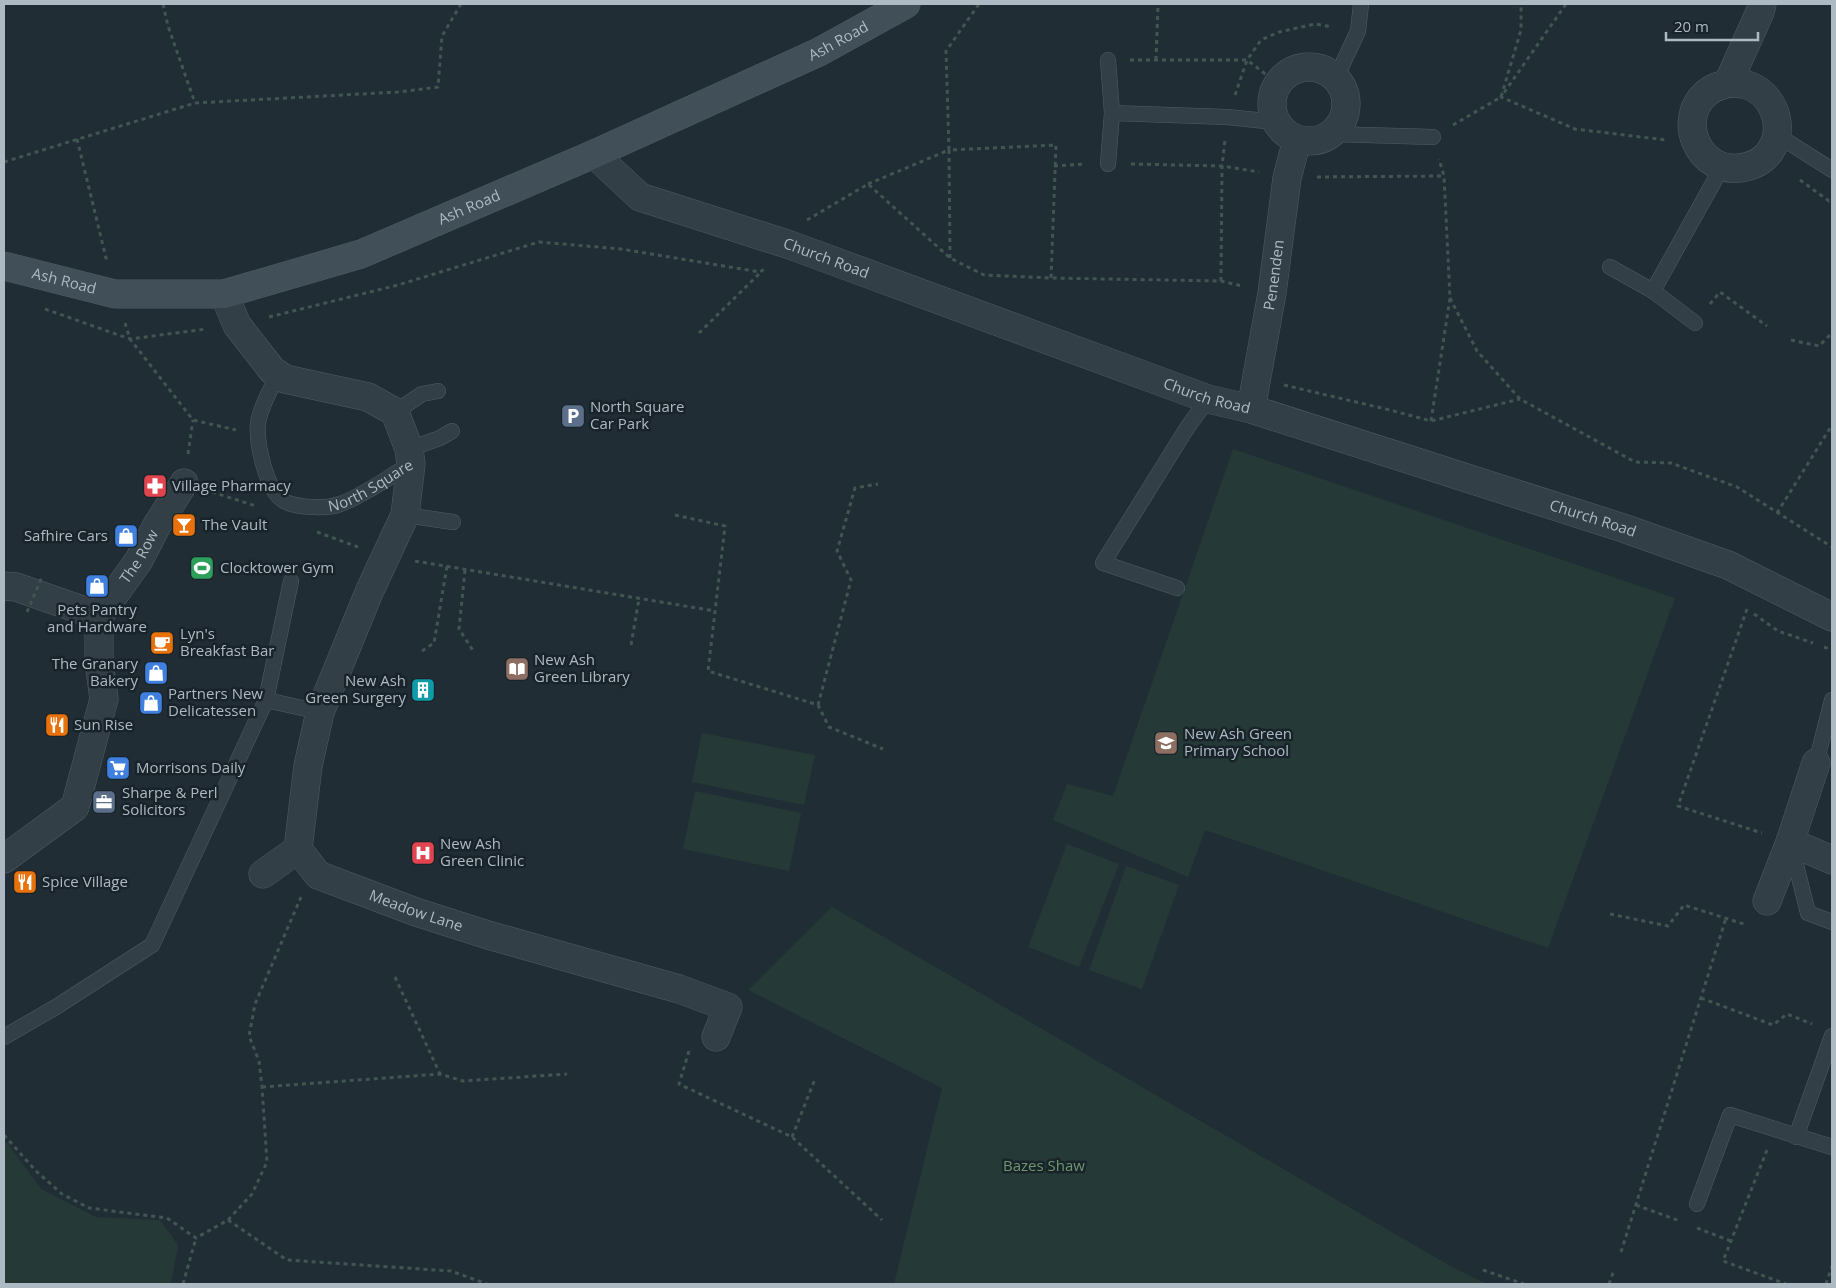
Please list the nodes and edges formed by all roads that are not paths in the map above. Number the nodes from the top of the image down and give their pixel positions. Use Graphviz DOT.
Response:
graph roads {
  1 [pos="906,4"];
  2 [pos="1361,4"];
  3 [pos="1762,4"];
  4 [pos="1108,60"];
  5 [pos="1336,78"];
  6 [pos="1728,83"];
  7 [pos="1112,113"];
  8 [pos="1276,122"];
  9 [pos="1331,134"];
  10 [pos="1777,135"];
  11 [pos="1433,137"];
  12 [pos="1297,140"];
  13 [pos="594,154"];
  14 [pos="1108,164"];
  15 [pos="1722,167"];
  16 [pos="1832,170"];
  17 [pos="4,266"];
  18 [pos="1610,267"];
  19 [pos="1653,291"];
  20 [pos="224,294"];
  21 [pos="1695,323"];
  22 [pos="272,370"];
  23 [pos="438,391"];
  24 [pos="1208,398"];
  25 [pos="1251,409"];
  26 [pos="395,412"];
  27 [pos="452,431"];
  28 [pos="410,456"];
  29 [pos="184,483"];
  30 [pos="405,514"];
  31 [pos="453,522"];
  32 [pos="291,581"];
  33 [pos="4,586"];
  34 [pos="1177,588"];
  35 [pos="99,616"];
  36 [pos="1832,617"];
  37 [pos="266,700"];
  38 [pos="1832,700"];
  39 [pos="320,712"];
  40 [pos="1816,763"];
  41 [pos="1790,842"];
  42 [pos="298,850"];
  43 [pos="4,859"];
  44 [pos="1832,860"];
  45 [pos="263,874"];
  46 [pos="1767,901"];
  47 [pos="1832,922"];
  48 [pos="1832,1036"];
  49 [pos="4,1037"];
  50 [pos="704,1042"];
  51 [pos="1796,1137"];
  52 [pos="1832,1148"];
  53 [pos="1697,1204"];
  1 -- 13 [label="street, Ash Road"];
  2 -- 5 [label="lane"];
  3 -- 6 [label="street"];
  4 -- 7 [label="lane"];
  5 -- 8 [label="street"];
  5 -- 9 [label="street"];
  6 -- 10 [label="street"];
  6 -- 15 [label="street"];
  7 -- 8 [label="lane"];
  7 -- 14 [label="lane"];
  8 -- 12 [label="street"];
  9 -- 11 [label="lane"];
  9 -- 12 [label="street"];
  10 -- 15 [label="street"];
  10 -- 16 [label="lane"];
  12 -- 25 [label="street, Penenden"];
  13 -- 20 [label="street, Ash Road"];
  13 -- 24 [label="street, Church Road"];
  15 -- 19 [label="lane"];
  17 -- 20 [label="street, Ash Road"];
  18 -- 19 [label="lane"];
  19 -- 21 [label="lane"];
  20 -- 22 [label="street"];
  22 -- 26 [label="street"];
  22 -- 28 [label="lane, North Square"];
  23 -- 26 [label="lane"];
  24 -- 25 [label="street, Church Road"];
  24 -- 34 [label="lane"];
  25 -- 36 [label="street, Church Road"];
  26 -- 28 [label="street, North Square"];
  27 -- 28 [label="lane"];
  28 -- 30 [label="street"];
  29 -- 35 [label="street, The Row"];
  30 -- 31 [label="lane"];
  30 -- 39 [label="street"];
  32 -- 37 [label="lane"];
  33 -- 35 [label="street"];
  35 -- 43 [label="street"];
  37 -- 39 [label="lane"];
  37 -- 49 [label="lane"];
  38 -- 40 [label="lane"];
  39 -- 42 [label="street"];
  40 -- 41 [label="street"];
  41 -- 44 [label="street"];
  41 -- 46 [label="street"];
  41 -- 47 [label="lane"];
  42 -- 45 [label="street"];
  42 -- 50 [label="street, Meadow Lane"];
  48 -- 51 [label="lane"];
  51 -- 52 [label="lane"];
  51 -- 53 [label="lane"];
}
